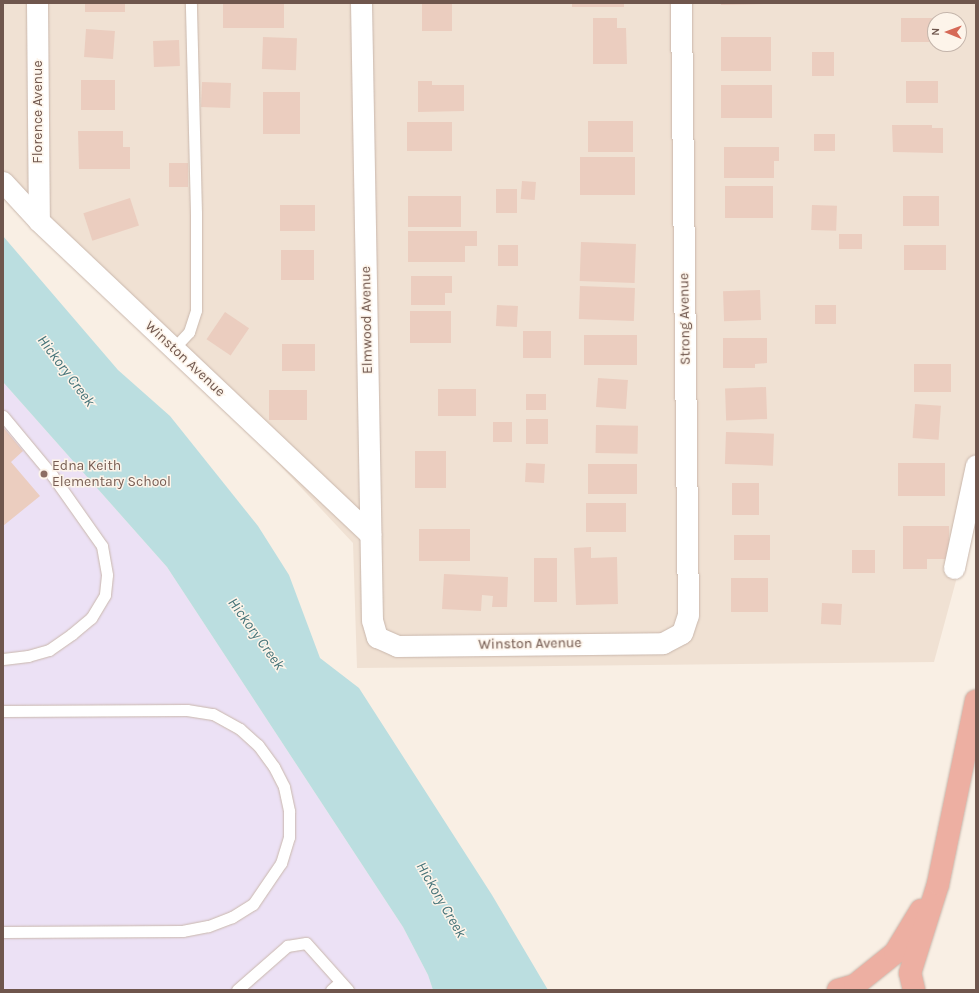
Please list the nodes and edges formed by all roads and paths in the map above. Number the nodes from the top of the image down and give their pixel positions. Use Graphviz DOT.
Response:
graph roads {
  1 [pos="37,3"];
  2 [pos="191,3"];
  3 [pos="361,3"];
  4 [pos="681,3"];
  5 [pos="3,182"];
  6 [pos="39,221"];
  7 [pos="174,348"];
  8 [pos="3,416"];
  9 [pos="976,465"];
  10 [pos="370,534"];
  11 [pos="954,568"];
  12 [pos="682,633"];
  13 [pos="377,637"];
  14 [pos="3,659"];
  15 [pos="976,701"];
  16 [pos="3,710"];
  17 [pos="938,884"];
  18 [pos="3,932"];
  19 [pos="344,986"];
  20 [pos="237,990"];
  21 [pos="331,990"];
  22 [pos="838,990"];
  23 [pos="914,990"];
  1 -- 6 [label="street, Florence Avenue"];
  2 -- 7 [label="lane"];
  3 -- 10 [label="street, Elmwood Avenue"];
  4 -- 12 [label="street, Strong Avenue"];
  5 -- 6 [label="street, Winston Avenue"];
  6 -- 7 [label="street, Winston Avenue"];
  7 -- 10 [label="street, Winston Avenue"];
  8 -- 14 [label="lane"];
  9 -- 11 [label="street"];
  10 -- 13 [label="street, Elmwood Avenue"];
  12 -- 13 [label="street, Winston Avenue"];
  15 -- 17 [label="highway"];
  16 -- 18 [label="lane"];
  17 -- 22 [label="highway"];
  17 -- 23 [label="highway"];
  19 -- 20 [label="lane"];
  19 -- 21 [label="lane"];
}
